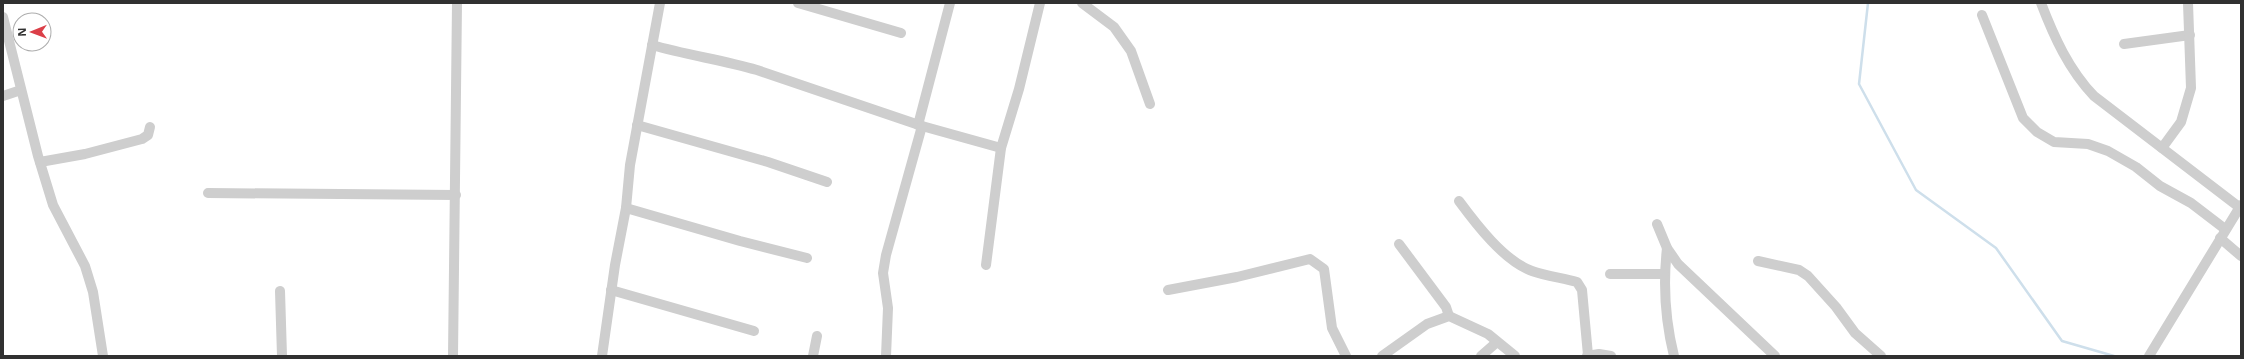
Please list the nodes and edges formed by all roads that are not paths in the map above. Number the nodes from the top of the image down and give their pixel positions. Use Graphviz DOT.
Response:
graph roads {
  1 [pos="457,3"];
  2 [pos="660,3"];
  3 [pos="798,3"];
  4 [pos="950,3"];
  5 [pos="1040,3"];
  6 [pos="1082,3"];
  7 [pos="2042,3"];
  8 [pos="2188,3"];
  9 [pos="1982,15"];
  10 [pos="3,17"];
  11 [pos="901,33"];
  12 [pos="2190,35"];
  13 [pos="2124,44"];
  14 [pos="652,45"];
  15 [pos="21,90"];
  16 [pos="3,96"];
  17 [pos="1150,104"];
  18 [pos="637,125"];
  19 [pos="920,126"];
  20 [pos="150,127"];
  21 [pos="1001,148"];
  22 [pos="2162,148"];
  23 [pos="40,162"];
  24 [pos="827,182"];
  25 [pos="208,193"];
  26 [pos="456,195"];
  27 [pos="1459,201"];
  28 [pos="2240,206"];
  29 [pos="626,208"];
  30 [pos="1657,224"];
  31 [pos="2223,233"];
  32 [pos="1399,244"];
  33 [pos="1666,248"];
  34 [pos="2241,256"];
  35 [pos="807,258"];
  36 [pos="1758,261"];
  37 [pos="986,265"];
  38 [pos="1610,274"];
  39 [pos="1664,274"];
  40 [pos="611,290"];
  41 [pos="1168,290"];
  42 [pos="280,291"];
  43 [pos="1449,316"];
  44 [pos="754,331"];
  45 [pos="817,336"];
  46 [pos="1497,342"];
  47 [pos="1588,355"];
  48 [pos="103,356"];
  49 [pos="282,356"];
  50 [pos="454,356"];
  51 [pos="602,356"];
  52 [pos="813,356"];
  53 [pos="886,356"];
  54 [pos="1346,356"];
  55 [pos="1382,356"];
  56 [pos="1481,356"];
  57 [pos="1515,356"];
  58 [pos="1611,356"];
  59 [pos="1674,356"];
  60 [pos="1775,356"];
  61 [pos="1881,356"];
  62 [pos="2149,356"];
  1 -- 26 [label="street"];
  2 -- 14 [label="street"];
  3 -- 11 [label="street"];
  4 -- 19 [label="street"];
  5 -- 21 [label="street"];
  6 -- 17 [label="street"];
  7 -- 22 [label="street"];
  8 -- 12 [label="street"];
  9 -- 31 [label="street"];
  10 -- 15 [label="street"];
  12 -- 13 [label="street"];
  12 -- 22 [label="street"];
  14 -- 18 [label="street"];
  14 -- 19 [label="street"];
  15 -- 16 [label="street"];
  15 -- 23 [label="street"];
  18 -- 24 [label="street"];
  18 -- 29 [label="street"];
  19 -- 21 [label="street"];
  19 -- 53 [label="street"];
  20 -- 23 [label="street"];
  21 -- 37 [label="street"];
  22 -- 28 [label="street"];
  23 -- 48 [label="street"];
  25 -- 26 [label="street"];
  26 -- 50 [label="street"];
  27 -- 47 [label="street"];
  28 -- 31 [label="street"];
  29 -- 35 [label="street"];
  29 -- 40 [label="street"];
  30 -- 33 [label="street"];
  31 -- 34 [label="street"];
  31 -- 62 [label="street"];
  32 -- 43 [label="street"];
  33 -- 39 [label="street"];
  33 -- 60 [label="street"];
  36 -- 61 [label="street"];
  38 -- 39 [label="street"];
  39 -- 59 [label="street"];
  40 -- 44 [label="street"];
  40 -- 51 [label="street"];
  41 -- 54 [label="street"];
  42 -- 49 [label="street"];
  43 -- 46 [label="street"];
  43 -- 55 [label="street"];
  45 -- 52 [label="street"];
  46 -- 56 [label="street"];
  46 -- 57 [label="street"];
  47 -- 58 [label="street"];
}
